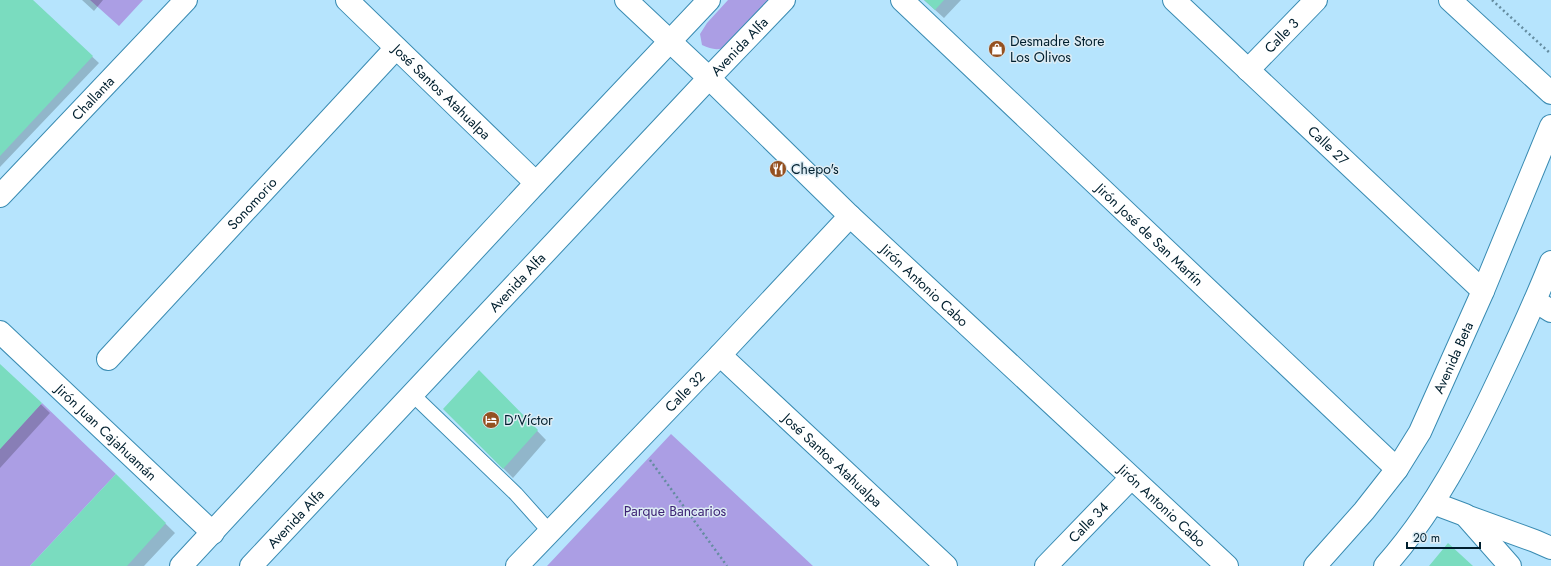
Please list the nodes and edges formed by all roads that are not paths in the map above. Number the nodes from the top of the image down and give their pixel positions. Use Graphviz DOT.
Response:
graph roads {
  1 [pos="186,0"];
  2 [pos="347,0"];
  3 [pos="626,0"];
  4 [pos="709,0"];
  5 [pos="784,0"];
  6 [pos="902,0"];
  7 [pos="1174,0"];
  8 [pos="1316,0"];
  9 [pos="1450,0"];
  10 [pos="670,41"];
  11 [pos="396,48"];
  12 [pos="1248,70"];
  13 [pos="709,78"];
  14 [pos="1551,93"];
  15 [pos="1551,126"];
  16 [pos="536,183"];
  17 [pos="0,196"];
  18 [pos="850,216"];
  19 [pos="1551,262"];
  20 [pos="1483,291"];
  21 [pos="1543,306"];
  22 [pos="0,332"];
  23 [pos="720,355"];
  24 [pos="108,359"];
  25 [pos="412,394"];
  26 [pos="1397,469"];
  27 [pos="1131,478"];
  28 [pos="1433,503"];
  29 [pos="1465,515"];
  30 [pos="550,532"];
  31 [pos="213,533"];
  32 [pos="1551,548"];
  33 [pos="182,566"];
  34 [pos="251,566"];
  35 [pos="517,566"];
  36 [pos="946,566"];
  37 [pos="1046,566"];
  38 [pos="1227,566"];
  39 [pos="1315,566"];
  40 [pos="1385,566"];
  41 [pos="1510,566"];
  1 -- 17 [label="street, Challanta"];
  2 -- 11 [label="street, José Santos Atahualpa"];
  3 -- 10 [label="street, Jirón Antonio Cabo"];
  4 -- 10 [label="street"];
  5 -- 13 [label="street, Avenida Alfa"];
  6 -- 26 [label="street, Jirón José de San Martín"];
  7 -- 12 [label="street, Calle 27"];
  8 -- 12 [label="street, Calle 3"];
  9 -- 14 [label="street"];
  10 -- 13 [label="street, Jirón Antonio Cabo"];
  10 -- 16 [label="street"];
  11 -- 16 [label="street, José Santos Atahualpa"];
  11 -- 24 [label="street, Sonomorio"];
  12 -- 20 [label="street, Calle 27"];
  13 -- 18 [label="street, Jirón Antonio Cabo"];
  13 -- 25 [label="street, Avenida Alfa"];
  15 -- 20 [label="street, Avenida Beta"];
  16 -- 31 [label="street"];
  18 -- 23 [label="street, Calle 32"];
  18 -- 27 [label="street, Jirón Antonio Cabo"];
  19 -- 21 [label="street"];
  20 -- 26 [label="street, Avenida Beta"];
  21 -- 28 [label="street"];
  22 -- 31 [label="street, Jirón Juan Cajahuamán"];
  23 -- 30 [label="street, Calle 32"];
  23 -- 36 [label="street, José Santos Atahualpa"];
  25 -- 30 [label="lane"];
  25 -- 34 [label="street, Avenida Alfa"];
  26 -- 39 [label="street, Avenida Beta"];
  27 -- 37 [label="street, Calle 34"];
  27 -- 38 [label="street, Jirón Antonio Cabo"];
  28 -- 29 [label="street"];
  28 -- 40 [label="street"];
  29 -- 32 [label="street"];
  29 -- 41 [label="street"];
  30 -- 35 [label="street, Calle 32"];
  31 -- 33 [label="street"];
}
